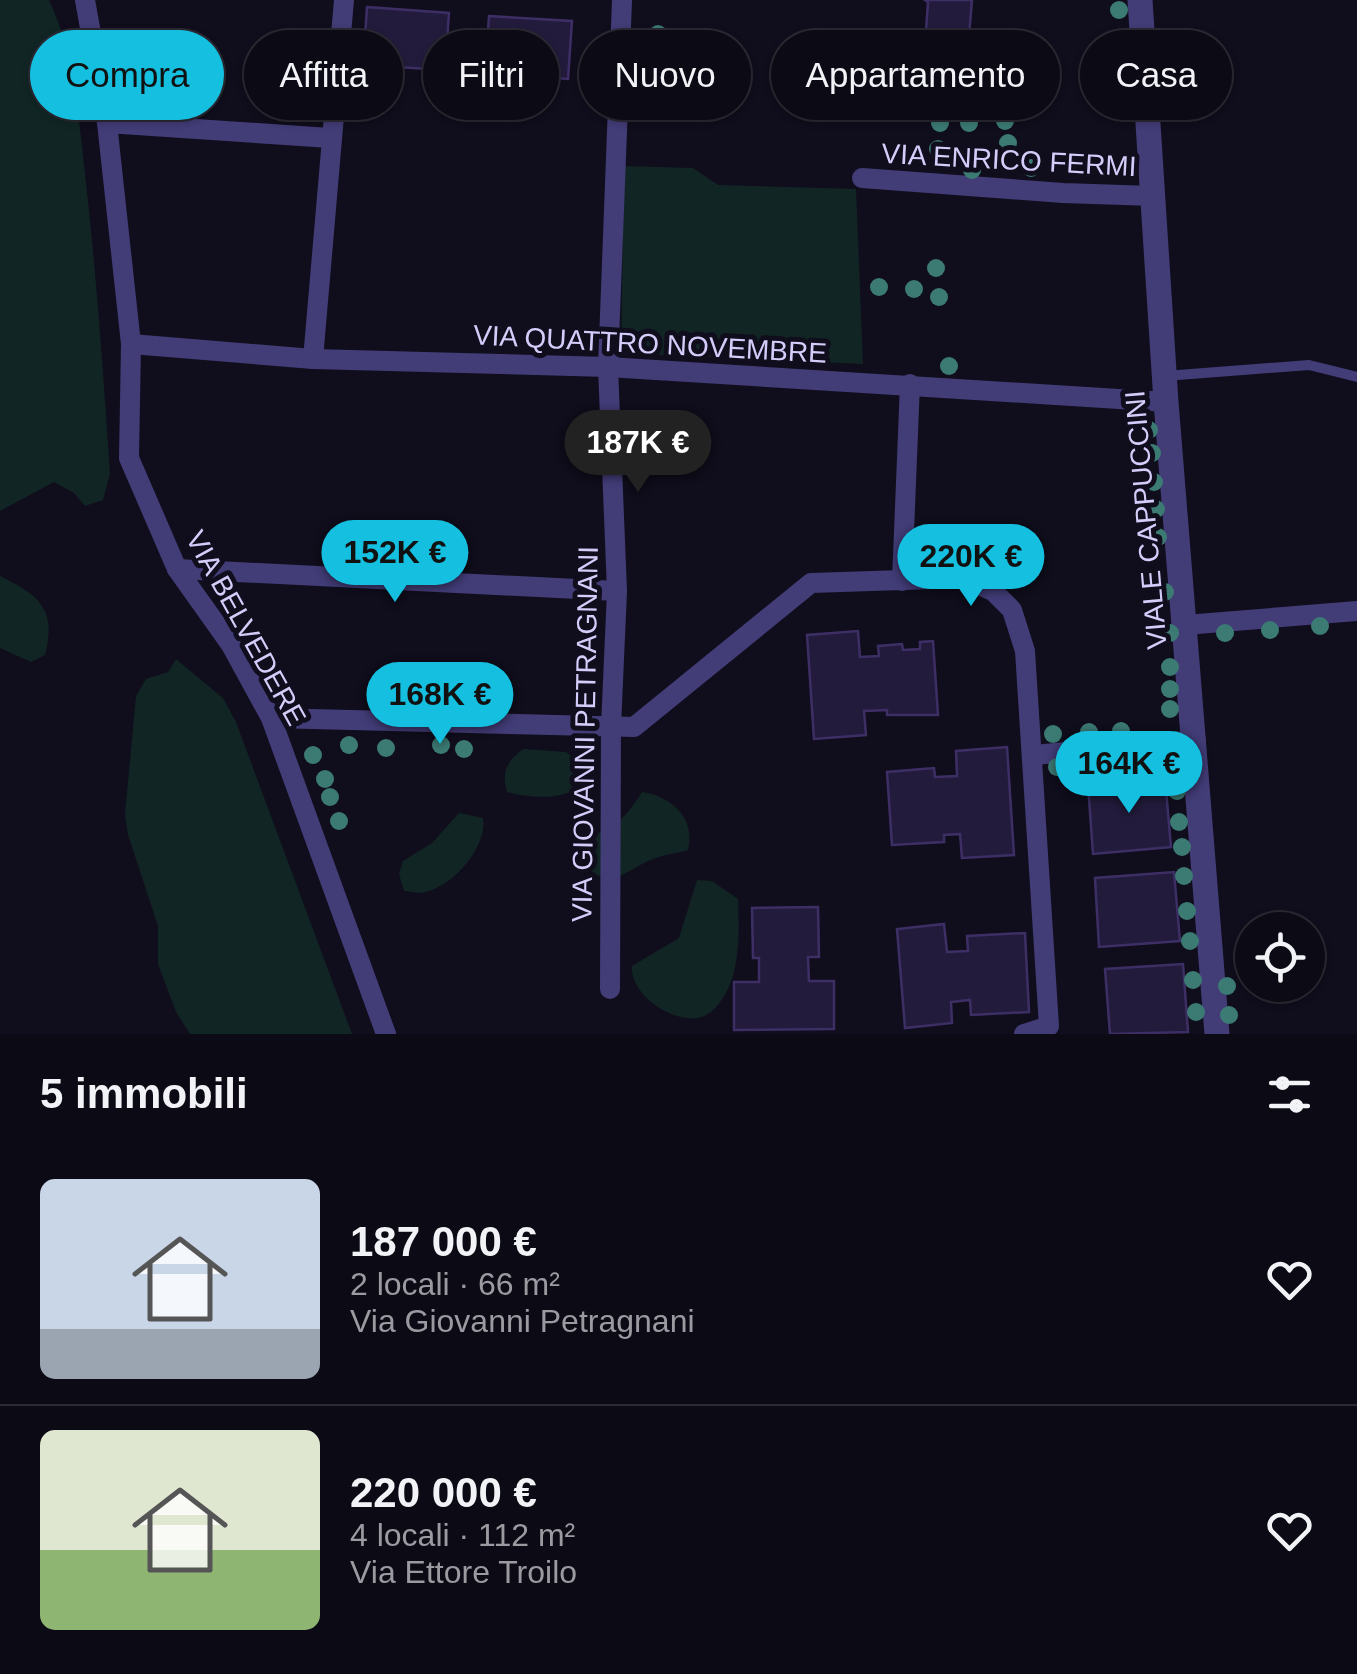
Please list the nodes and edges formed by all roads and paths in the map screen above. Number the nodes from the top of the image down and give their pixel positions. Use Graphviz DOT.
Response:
graph roads {
  1 [pos="85,0"];
  2 [pos="344,0"];
  3 [pos="622,0"];
  4 [pos="1140,0"];
  5 [pos="107,123"];
  6 [pos="330,138"];
  7 [pos="862,178"];
  8 [pos="1153,196"];
  9 [pos="131,344"];
  10 [pos="313,359"];
  11 [pos="608,367"];
  12 [pos="1357,376"];
  13 [pos="910,384"];
  14 [pos="1165,389"];
  15 [pos="177,569"];
  16 [pos="902,581"];
  17 [pos="617,592"];
  18 [pos="1357,611"];
  19 [pos="1184,625"];
  20 [pos="271,718"];
  21 [pos="611,727"];
  22 [pos="1196,740"];
  23 [pos="1034,755"];
  24 [pos="610,988"];
  25 [pos="386,1034"];
  26 [pos="1024,1034"];
  27 [pos="1217,1034"];
  1 -- 5 [label="street, VIA BELVEDERE"];
  2 -- 6 [label="street"];
  3 -- 11 [label="street, VIA GIOVANNI PETRAGNANI"];
  4 -- 8 [label="street, VIALE CAPPUCCINI"];
  5 -- 6 [label="street"];
  5 -- 9 [label="street, VIA BELVEDERE"];
  6 -- 10 [label="street"];
  7 -- 8 [label="street, VIA ENRICO FERMI"];
  8 -- 14 [label="street, VIALE CAPPUCCINI"];
  9 -- 10 [label="street, VIA QUATTRO NOVEMBRE"];
  9 -- 15 [label="street, VIA BELVEDERE"];
  10 -- 11 [label="street, VIA QUATTRO NOVEMBRE"];
  11 -- 13 [label="street, VIA QUATTRO NOVEMBRE"];
  11 -- 17 [label="street, VIA GIOVANNI PETRAGNANI"];
  12 -- 14 [label="lane"];
  13 -- 14 [label="street, VIA QUATTRO NOVEMBRE"];
  13 -- 16 [label="street"];
  14 -- 19 [label="street, VIALE CAPPUCCINI"];
  15 -- 17 [label="street"];
  15 -- 20 [label="street, VIA BELVEDERE"];
  16 -- 21 [label="street"];
  16 -- 23 [label="street"];
  17 -- 21 [label="street, VIA GIOVANNI PETRAGNANI"];
  18 -- 19 [label="street"];
  19 -- 22 [label="street, VIALE CAPPUCCINI"];
  20 -- 21 [label="street"];
  20 -- 25 [label="street, VIA BELVEDERE"];
  21 -- 24 [label="street, VIA GIOVANNI PETRAGNANI"];
  22 -- 23 [label="street"];
  22 -- 27 [label="street, VIALE CAPPUCCINI"];
  23 -- 26 [label="street"];
}
